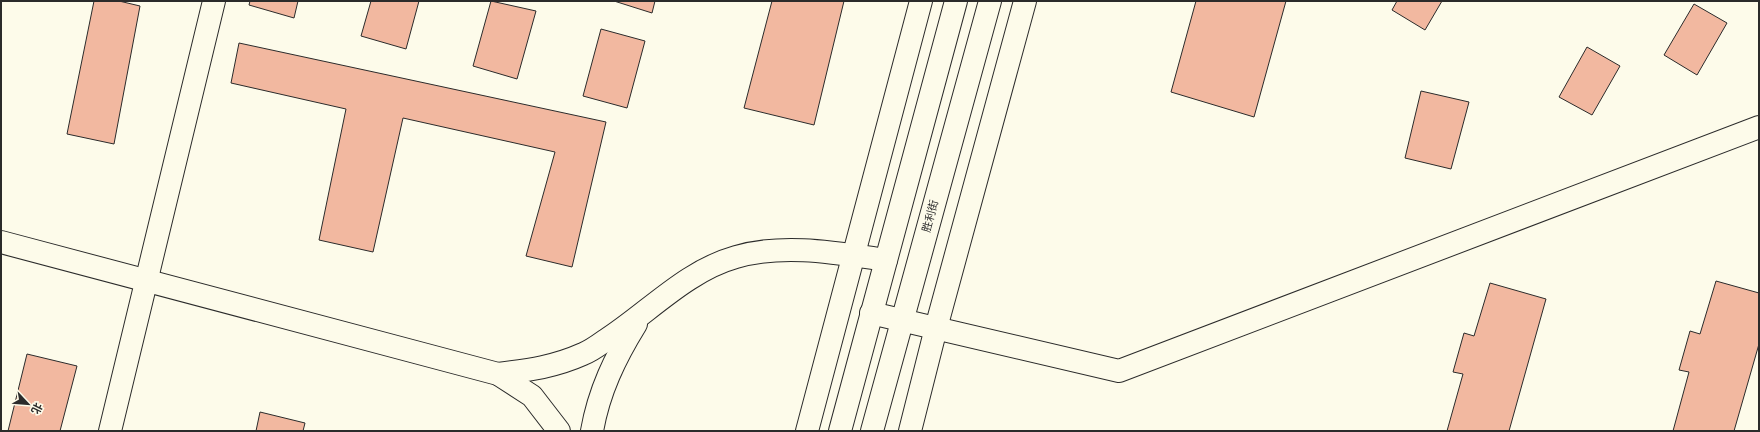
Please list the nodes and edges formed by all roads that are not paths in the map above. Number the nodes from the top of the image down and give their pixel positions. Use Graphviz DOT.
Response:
graph roads {
  1 [pos="214,1"];
  2 [pos="921,1"];
  3 [pos="956,1"];
  4 [pos="990,1"];
  5 [pos="1025,1"];
  6 [pos="1759,127"];
  7 [pos="1,242"];
  8 [pos="853,255"];
  9 [pos="886,260"];
  10 [pos="146,281"];
  11 [pos="871,313"];
  12 [pos="642,314"];
  13 [pos="901,320"];
  14 [pos="936,328"];
  15 [pos="498,374"];
  16 [pos="110,431"];
  17 [pos="559,431"];
  18 [pos="592,431"];
  19 [pos="807,431"];
  20 [pos="840,431"];
  21 [pos="872,431"];
  22 [pos="910,431"];
  1 -- 10 [label="street"];
  2 -- 8 [label="street"];
  3 -- 9 [label="street"];
  4 -- 13 [label="street, 胜利街"];
  5 -- 14 [label="street"];
  6 -- 14 [label="street"];
  7 -- 10 [label="street"];
  8 -- 9 [label="street"];
  8 -- 12 [label="street"];
  8 -- 19 [label="street"];
  9 -- 11 [label="street"];
  10 -- 15 [label="street"];
  10 -- 16 [label="street"];
  11 -- 13 [label="street"];
  11 -- 20 [label="street"];
  12 -- 15 [label="street"];
  12 -- 18 [label="street"];
  13 -- 14 [label="street"];
  13 -- 21 [label="street, 胜利街"];
  14 -- 22 [label="street"];
  15 -- 17 [label="street"];
}
